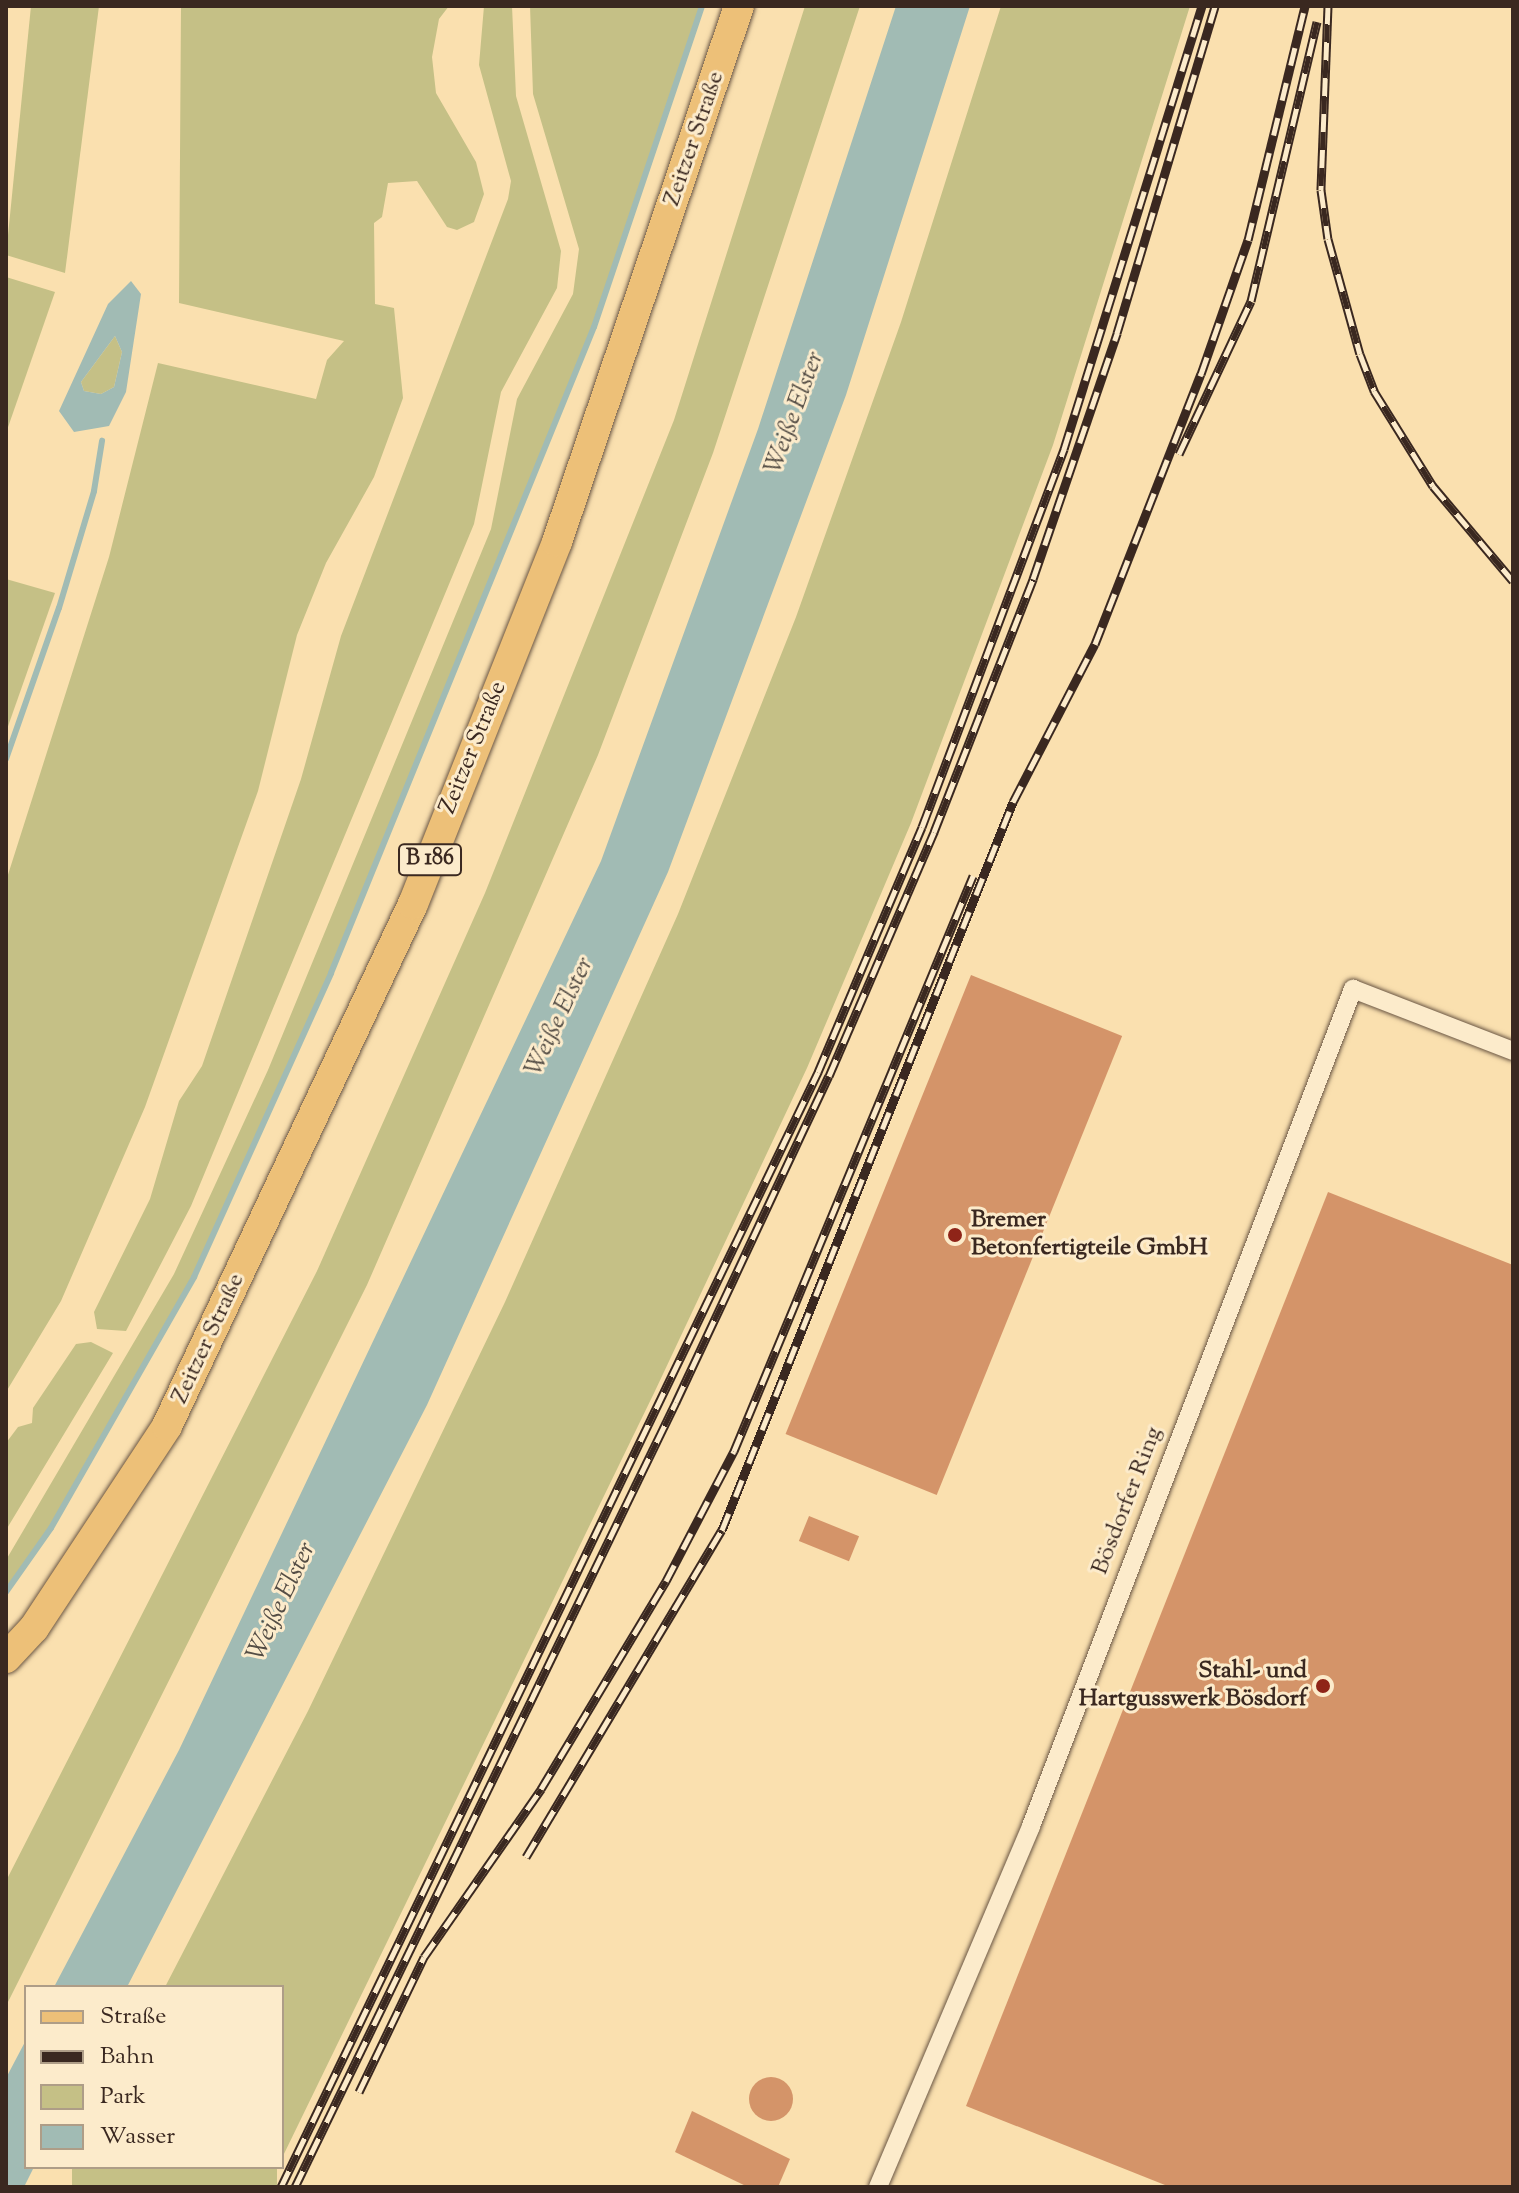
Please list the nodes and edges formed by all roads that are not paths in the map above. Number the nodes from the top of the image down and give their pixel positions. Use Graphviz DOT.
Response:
graph roads {
  1 [pos="739,6"];
  2 [pos="1513,1051"];
  3 [pos="6,1658"];
  4 [pos="878,2187"];
  1 -- 3 [label="main road, Zeitzer Straße / B 186"];
  2 -- 4 [label="street, Bösdorfer Ring"];
}
